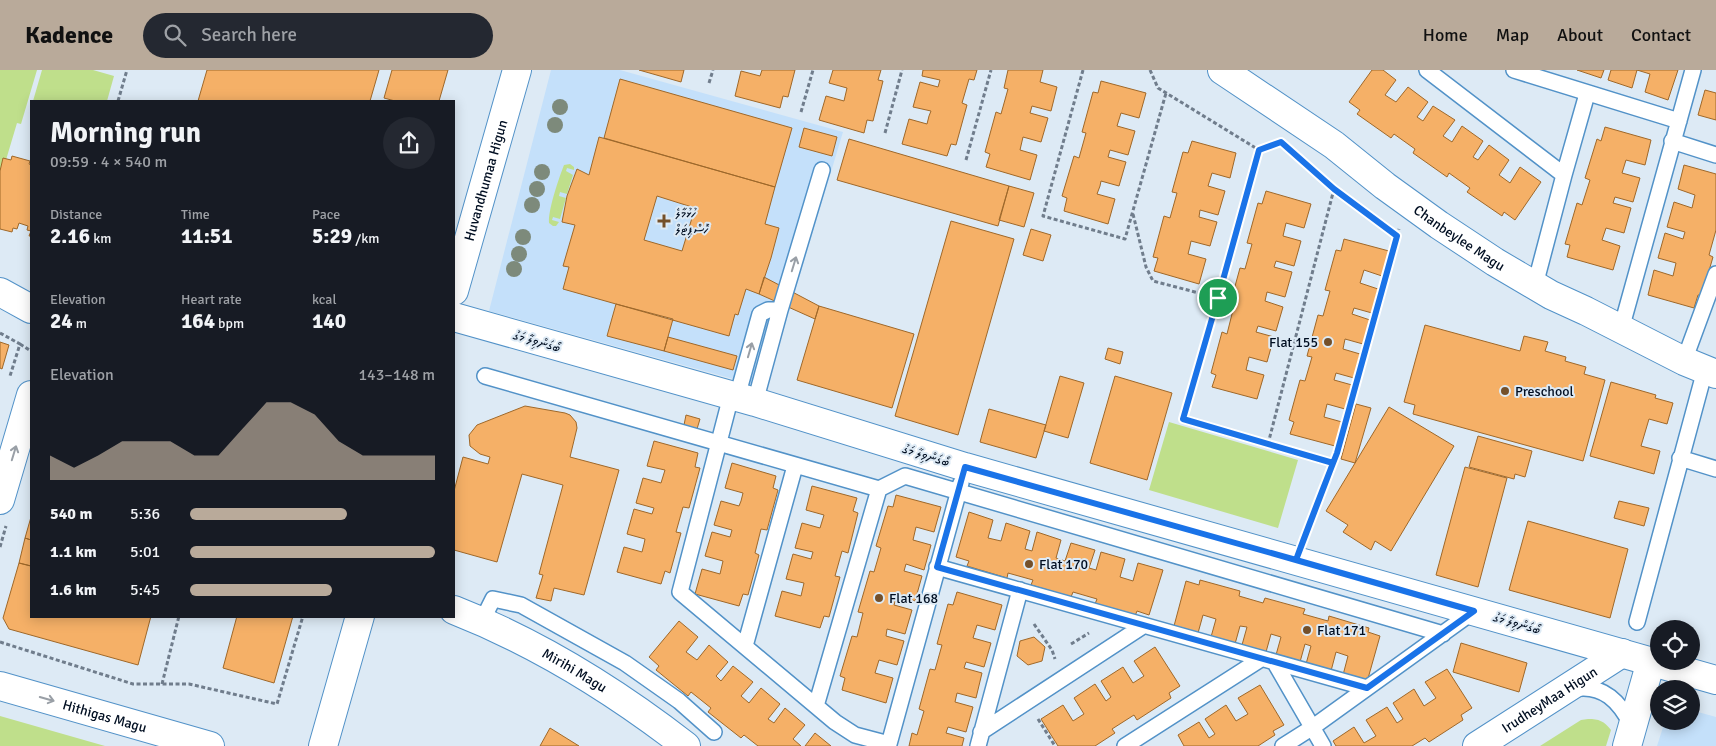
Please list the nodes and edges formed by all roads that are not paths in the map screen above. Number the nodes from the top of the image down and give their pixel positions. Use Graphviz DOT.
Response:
graph roads {
  1 [pos="517,70"];
  2 [pos="1222,70"];
  3 [pos="1428,70"];
  4 [pos="1514,70"];
  5 [pos="1693,70"];
  6 [pos="1587,94"];
  7 [pos="1679,121"];
  8 [pos="1672,141"];
  9 [pos="1716,155"];
  10 [pos="822,170"];
  11 [pos="1564,175"];
  12 [pos="1716,274"];
  13 [pos="1535,285"];
  14 [pos="455,287"];
  15 [pos="0,292"];
  16 [pos="30,308"];
  17 [pos="455,317"];
  18 [pos="1620,329"];
  19 [pos="1702,368"];
  20 [pos="485,376"];
  21 [pos="30,398"];
  22 [pos="741,398"];
  23 [pos="719,444"];
  24 [pos="1680,458"];
  25 [pos="795,466"];
  26 [pos="1716,469"];
  27 [pos="962,479"];
  28 [pos="879,489"];
  29 [pos="0,500"];
  30 [pos="937,567"];
  31 [pos="1020,590"];
  32 [pos="455,610"];
  33 [pos="1474,611"];
  34 [pos="359,618"];
  35 [pos="482,621"];
  36 [pos="1637,622"];
  37 [pos="1143,626"];
  38 [pos="1443,634"];
  39 [pos="745,646"];
  40 [pos="1622,653"];
  41 [pos="1268,661"];
  42 [pos="1650,661"];
  43 [pos="1681,670"];
  44 [pos="1716,680"];
  45 [pos="0,686"];
  46 [pos="1367,688"];
  47 [pos="1562,691"];
  48 [pos="816,706"];
  49 [pos="1312,727"];
  50 [pos="714,732"];
  51 [pos="1630,737"];
  52 [pos="980,739"];
  53 [pos="210,746"];
  54 [pos="323,746"];
  55 [pos="686,746"];
  56 [pos="1125,746"];
  57 [pos="1283,746"];
  58 [pos="1324,746"];
  59 [pos="1477,746"];
  1 -- 14 [label="street, Huvandhumaa Higun"];
  2 -- 13 [label="street, Chanbeylee Magu"];
  3 -- 11 [label="lane"];
  4 -- 6 [label="lane"];
  5 -- 7 [label="lane"];
  6 -- 7 [label="lane"];
  6 -- 11 [label="lane"];
  7 -- 8 [label="lane"];
  8 -- 9 [label="lane"];
  8 -- 18 [label="lane"];
  22 -- 10 [label="lane, one-way"];
  11 -- 13 [label="lane"];
  12 -- 19 [label="lane"];
  13 -- 18 [label="street, Chanbeylee Magu"];
  15 -- 16 [label="street"];
  17 -- 22 [label="street, ބޯގަންވިލާ މަގު"];
  18 -- 19 [label="street, Chanbeylee Magu"];
  19 -- 24 [label="lane"];
  20 -- 23 [label="lane"];
  29 -- 21 [label="street, one-way"];
  22 -- 23 [label="lane"];
  22 -- 27 [label="street, ބޯގަންވިލާ މަގު"];
  23 -- 25 [label="lane"];
  23 -- 39 [label="lane"];
  24 -- 26 [label="lane"];
  24 -- 36 [label="lane"];
  25 -- 28 [label="lane"];
  25 -- 39 [label="lane"];
  27 -- 28 [label="lane"];
  27 -- 30 [label="lane"];
  27 -- 33 [label="street, ބޯގަންވިލާ މަގު"];
  27 -- 38 [label="lane"];
  28 -- 48 [label="lane"];
  30 -- 31 [label="lane"];
  30 -- 48 [label="lane"];
  31 -- 37 [label="lane"];
  31 -- 52 [label="lane"];
  32 -- 35 [label="street, Mirihi Magu"];
  33 -- 38 [label="lane"];
  33 -- 40 [label="street, ބޯގަންވިލާ މަގު"];
  34 -- 54 [label="street"];
  35 -- 50 [label="lane"];
  35 -- 55 [label="street, Mirihi Magu"];
  37 -- 41 [label="lane"];
  37 -- 52 [label="lane"];
  38 -- 46 [label="lane"];
  39 -- 48 [label="lane"];
  40 -- 42 [label="street, ބޯގަންވިލާ މަގު"];
  40 -- 47 [label="street, IrudheyMaa Higun"];
  41 -- 46 [label="lane"];
  41 -- 49 [label="lane"];
  41 -- 56 [label="lane"];
  42 -- 51 [label="street"];
  43 -- 44 [label="street, ބޯގަންވިލާ މަގު"];
  45 -- 53 [label="street, Hithigas Magu, one-way"];
  46 -- 49 [label="lane"];
  47 -- 51 [label="lane"];
  47 -- 59 [label="street, IrudheyMaa Higun"];
  49 -- 57 [label="lane"];
  49 -- 58 [label="lane"];
}
